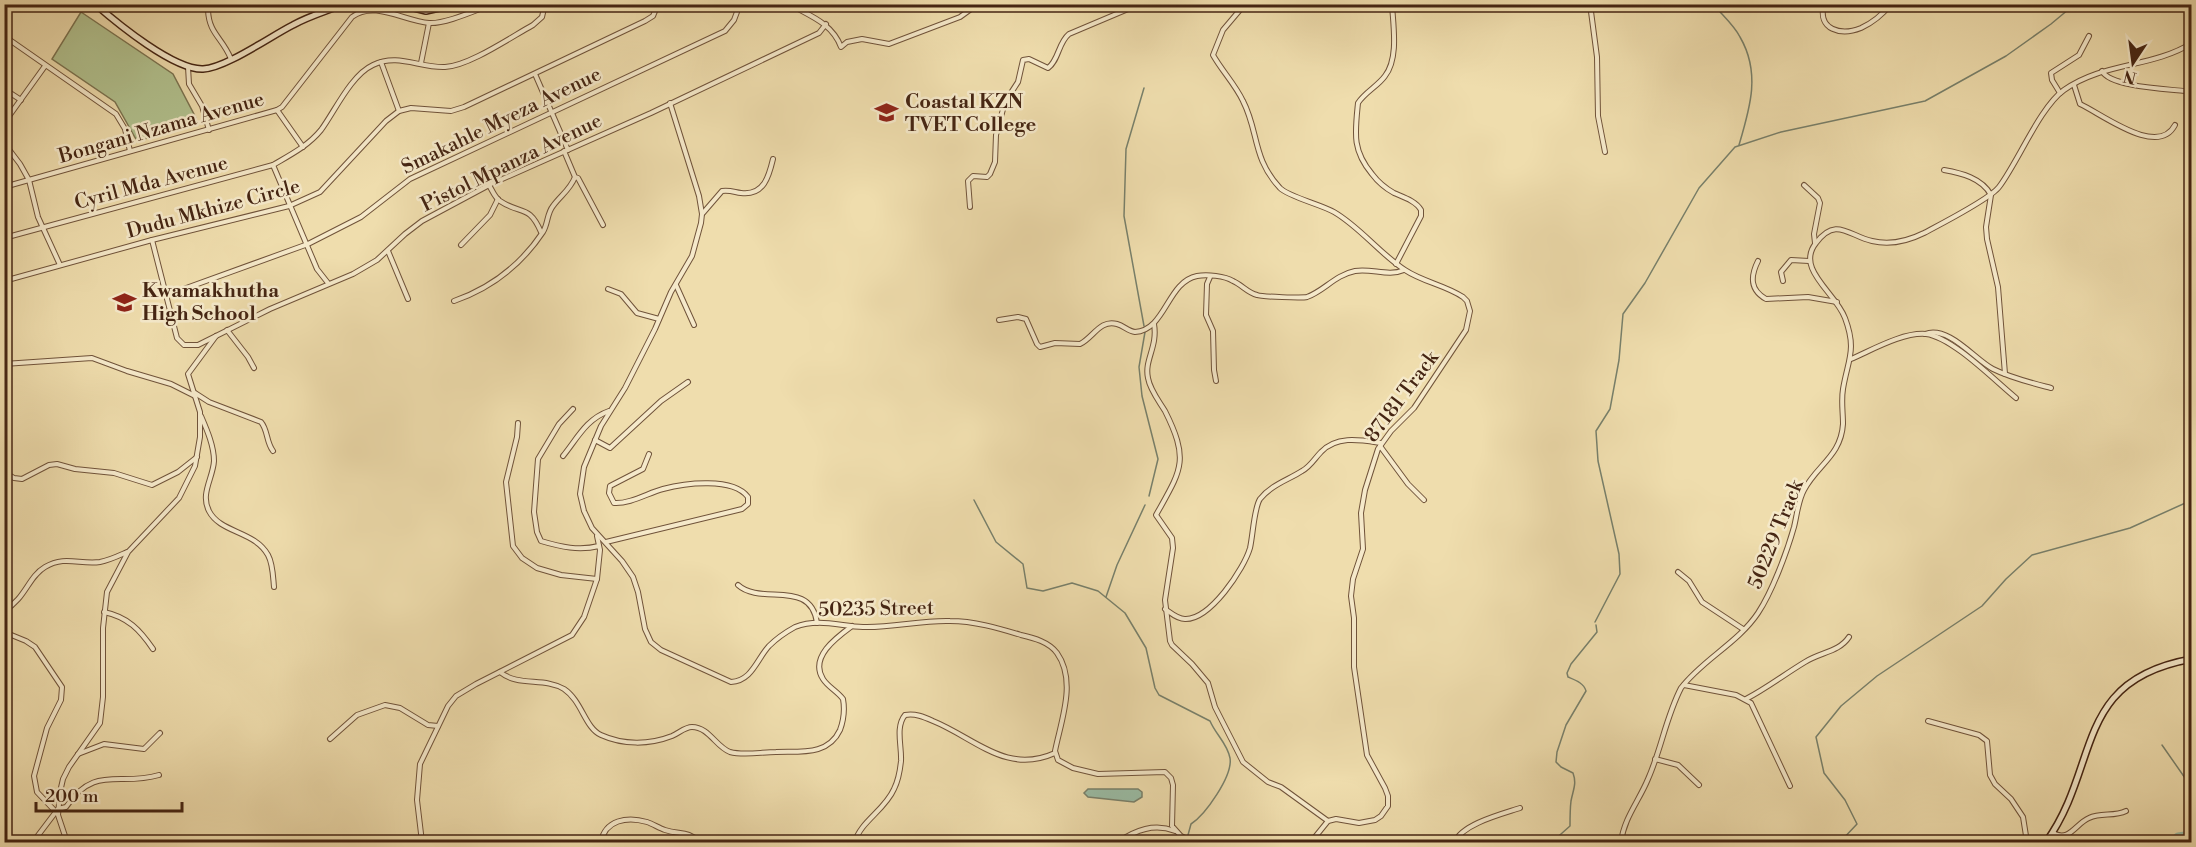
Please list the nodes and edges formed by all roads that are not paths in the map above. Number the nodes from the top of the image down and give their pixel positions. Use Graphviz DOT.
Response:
graph roads {
  1 [pos="95,4"];
  2 [pos="199,4"];
  3 [pos="217,4"];
  4 [pos="344,4"];
  5 [pos="398,4"];
  6 [pos="457,4"];
  7 [pos="493,4"];
  8 [pos="545,4"];
  9 [pos="658,4"];
  10 [pos="740,4"];
  11 [pos="789,4"];
  12 [pos="978,4"];
  13 [pos="1140,4"];
  14 [pos="1245,4"];
  15 [pos="1392,4"];
  16 [pos="1590,4"];
  17 [pos="1824,4"];
  18 [pos="1891,4"];
  19 [pos="208,10"];
  20 [pos="429,23"];
  21 [pos="826,24"];
  22 [pos="4,36"];
  23 [pos="2089,36"];
  24 [pos="2192,43"];
  25 [pos="231,59"];
  26 [pos="381,62"];
  27 [pos="421,63"];
  28 [pos="45,66"];
  29 [pos="188,67"];
  30 [pos="2102,71"];
  31 [pos="535,74"];
  32 [pos="2074,84"];
  33 [pos="4,89"];
  34 [pos="2192,92"];
  35 [pos="2060,93"];
  36 [pos="21,100"];
  37 [pos="670,103"];
  38 [pos="277,110"];
  39 [pos="399,111"];
  40 [pos="551,112"];
  41 [pos="4,123"];
  42 [pos="2175,125"];
  43 [pos="209,130"];
  44 [pos="4,143"];
  45 [pos="303,147"];
  46 [pos="566,150"];
  47 [pos="130,151"];
  48 [pos="1605,152"];
  49 [pos="773,159"];
  50 [pos="273,165"];
  51 [pos="1944,170"];
  52 [pos="575,177"];
  53 [pos="29,180"];
  54 [pos="489,185"];
  55 [pos="1804,185"];
  56 [pos="4,187"];
  57 [pos="1991,195"];
  58 [pos="498,199"];
  59 [pos="289,206"];
  60 [pos="970,207"];
  61 [pos="702,214"];
  62 [pos="603,225"];
  63 [pos="43,227"];
  64 [pos="542,233"];
  65 [pos="4,238"];
  66 [pos="152,240"];
  67 [pos="1815,243"];
  68 [pos="308,244"];
  69 [pos="461,245"];
  70 [pos="388,251"];
  71 [pos="1758,261"];
  72 [pos="1809,261"];
  73 [pos="1396,264"];
  74 [pos="60,266"];
  75 [pos="1405,270"];
  76 [pos="1210,276"];
  77 [pos="4,281"];
  78 [pos="1782,281"];
  79 [pos="328,283"];
  80 [pos="676,285"];
  81 [pos="608,289"];
  82 [pos="167,295"];
  83 [pos="408,299"];
  84 [pos="454,301"];
  85 [pos="1838,302"];
  86 [pos="659,319"];
  87 [pos="999,320"];
  88 [pos="1154,324"];
  89 [pos="694,325"];
  90 [pos="227,330"];
  91 [pos="1925,334"];
  92 [pos="216,335"];
  93 [pos="1851,359"];
  94 [pos="4,364"];
  95 [pos="254,369"];
  96 [pos="2005,374"];
  97 [pos="1216,381"];
  98 [pos="688,382"];
  99 [pos="2051,388"];
  100 [pos="195,394"];
  101 [pos="2016,398"];
  102 [pos="573,409"];
  103 [pos="609,411"];
  104 [pos="200,415"];
  105 [pos="518,423"];
  106 [pos="595,440"];
  107 [pos="1381,445"];
  108 [pos="273,451"];
  109 [pos="649,454"];
  110 [pos="197,456"];
  111 [pos="562,456"];
  112 [pos="4,472"];
  113 [pos="1424,500"];
  114 [pos="596,532"];
  115 [pos="605,542"];
  116 [pos="599,546"];
  117 [pos="128,552"];
  118 [pos="1678,572"];
  119 [pos="597,579"];
  120 [pos="738,585"];
  121 [pos="274,587"];
  122 [pos="1165,609"];
  123 [pos="4,611"];
  124 [pos="104,612"];
  125 [pos="817,623"];
  126 [pos="852,626"];
  127 [pos="1743,629"];
  128 [pos="4,632"];
  129 [pos="1849,637"];
  130 [pos="153,649"];
  131 [pos="2192,659"];
  132 [pos="500,672"];
  133 [pos="1683,685"];
  134 [pos="1746,699"];
  135 [pos="1928,721"];
  136 [pos="438,726"];
  137 [pos="160,732"];
  138 [pos="330,739"];
  139 [pos="1055,753"];
  140 [pos="77,755"];
  141 [pos="1655,759"];
  142 [pos="159,775"];
  143 [pos="1699,784"];
  144 [pos="1790,786"];
  145 [pos="1520,808"];
  146 [pos="57,811"];
  147 [pos="2126,811"];
  148 [pos="1328,821"];
  149 [pos="1175,831"];
  150 [pos="2053,833"];
  151 [pos="33,843"];
  152 [pos="67,843"];
  153 [pos="422,843"];
  154 [pos="601,843"];
  155 [pos="700,843"];
  156 [pos="855,843"];
  157 [pos="1118,843"];
  158 [pos="1193,843"];
  159 [pos="1311,843"];
  160 [pos="1455,843"];
  161 [pos="1621,843"];
  162 [pos="2027,843"];
  163 [pos="2046,843"];
  1 -- 29 [label="street"];
  2 -- 19 [label="street"];
  3 -- 19 [label="street"];
  4 -- 25 [label="street"];
  5 -- 6 [label="street"];
  7 -- 20 [label="street, Bongani Nzama Avenue"];
  8 -- 27 [label="street"];
  9 -- 31 [label="street"];
  10 -- 40 [label="street, Smakahle Myeza Avenue"];
  11 -- 21 [label="street"];
  12 -- 21 [label="street"];
  13 -- 60 [label="street"];
  14 -- 73 [label="street, 87181 Track"];
  15 -- 73 [label="street"];
  16 -- 48 [label="street"];
  17 -- 18 [label="street"];
  19 -- 25 [label="street"];
  20 -- 27 [label="street"];
  20 -- 38 [label="street, Bongani Nzama Avenue"];
  21 -- 37 [label="street, Pistol Mpanza Avenue"];
  22 -- 28 [label="street"];
  23 -- 35 [label="street"];
  24 -- 30 [label="street"];
  25 -- 29 [label="street"];
  26 -- 27 [label="street"];
  26 -- 39 [label="street"];
  26 -- 45 [label="street, Cyril Mda Avenue"];
  28 -- 36 [label="street"];
  28 -- 47 [label="street"];
  29 -- 43 [label="street"];
  30 -- 32 [label="street"];
  30 -- 34 [label="street"];
  31 -- 39 [label="street"];
  31 -- 40 [label="street"];
  32 -- 35 [label="street"];
  32 -- 42 [label="street"];
  33 -- 36 [label="street"];
  35 -- 57 [label="street"];
  36 -- 41 [label="street"];
  37 -- 46 [label="street, Pistol Mpanza Avenue"];
  37 -- 61 [label="street, 50235 Street"];
  38 -- 43 [label="street, Bongani Nzama Avenue"];
  38 -- 45 [label="street"];
  39 -- 59 [label="street, Dudu Mkhize Circle"];
  40 -- 46 [label="street"];
  40 -- 68 [label="street, Smakahle Myeza Avenue"];
  43 -- 47 [label="street, Bongani Nzama Avenue"];
  44 -- 53 [label="street"];
  45 -- 50 [label="street, Cyril Mda Avenue"];
  46 -- 52 [label="street"];
  46 -- 54 [label="street, Pistol Mpanza Avenue"];
  47 -- 53 [label="street, Bongani Nzama Avenue"];
  49 -- 61 [label="street"];
  50 -- 59 [label="street"];
  50 -- 63 [label="street, Cyril Mda Avenue"];
  51 -- 57 [label="street"];
  52 -- 62 [label="street"];
  52 -- 64 [label="street"];
  53 -- 56 [label="street, Bongani Nzama Avenue"];
  53 -- 63 [label="street"];
  54 -- 58 [label="street"];
  54 -- 70 [label="street, Pistol Mpanza Avenue"];
  55 -- 67 [label="street"];
  57 -- 67 [label="street"];
  57 -- 96 [label="street"];
  58 -- 64 [label="street"];
  58 -- 69 [label="street"];
  59 -- 66 [label="street, Dudu Mkhize Circle"];
  59 -- 68 [label="street"];
  61 -- 80 [label="street, 50235 Street"];
  63 -- 65 [label="street, Cyril Mda Avenue"];
  63 -- 74 [label="street"];
  64 -- 84 [label="street"];
  66 -- 74 [label="street, Dudu Mkhize Circle"];
  66 -- 82 [label="street, Pistol Mpanza Avenue"];
  67 -- 72 [label="street"];
  68 -- 79 [label="street"];
  68 -- 82 [label="street, Smakahle Myeza Avenue"];
  70 -- 79 [label="street, Pistol Mpanza Avenue"];
  70 -- 83 [label="street"];
  71 -- 85 [label="street"];
  72 -- 78 [label="street"];
  72 -- 85 [label="street, 50229 Track"];
  73 -- 75 [label="street, 87181 Track"];
  74 -- 77 [label="street, Dudu Mkhize Circle"];
  75 -- 76 [label="street"];
  75 -- 107 [label="street, 87181 Track"];
  76 -- 88 [label="street"];
  76 -- 97 [label="street"];
  79 -- 90 [label="street, Pistol Mpanza Avenue"];
  80 -- 86 [label="street, 50235 Street"];
  80 -- 89 [label="street"];
  81 -- 86 [label="street"];
  82 -- 92 [label="street, Pistol Mpanza Avenue"];
  85 -- 93 [label="street, 50229 Track"];
  86 -- 103 [label="street, 50235 Street"];
  87 -- 88 [label="street"];
  88 -- 122 [label="street"];
  90 -- 92 [label="street, Pistol Mpanza Avenue"];
  90 -- 95 [label="street"];
  91 -- 93 [label="street"];
  91 -- 96 [label="street"];
  91 -- 101 [label="street"];
  92 -- 100 [label="street"];
  93 -- 127 [label="street, 50229 Track"];
  94 -- 100 [label="street"];
  96 -- 99 [label="street"];
  98 -- 106 [label="street"];
  100 -- 104 [label="street"];
  100 -- 108 [label="street"];
  102 -- 116 [label="street"];
  103 -- 106 [label="street, 50235 Street"];
  103 -- 111 [label="street"];
  104 -- 110 [label="street"];
  104 -- 121 [label="street"];
  105 -- 119 [label="street"];
  106 -- 114 [label="street, 50235 Street"];
  107 -- 113 [label="street"];
  107 -- 122 [label="street"];
  107 -- 148 [label="street, 87181 Track"];
  109 -- 115 [label="street"];
  110 -- 112 [label="street"];
  110 -- 117 [label="street"];
  114 -- 115 [label="street, 50235 Street"];
  114 -- 116 [label="street"];
  115 -- 125 [label="street, 50235 Street"];
  116 -- 119 [label="street"];
  117 -- 123 [label="street"];
  117 -- 124 [label="street"];
  118 -- 127 [label="street"];
  119 -- 132 [label="street"];
  120 -- 125 [label="street"];
  122 -- 148 [label="street"];
  124 -- 130 [label="street"];
  124 -- 140 [label="street"];
  125 -- 126 [label="street, 50235 Street"];
  126 -- 132 [label="street"];
  126 -- 139 [label="street, 50235 Street"];
  127 -- 133 [label="street, 50229 Track"];
  128 -- 146 [label="street"];
  129 -- 134 [label="street"];
  131 -- 150 [label="street"];
  132 -- 136 [label="street"];
  133 -- 134 [label="street"];
  133 -- 141 [label="street, 50229 Track"];
  134 -- 144 [label="street"];
  135 -- 162 [label="street"];
  136 -- 138 [label="street"];
  136 -- 153 [label="street"];
  137 -- 140 [label="street"];
  139 -- 149 [label="street"];
  139 -- 156 [label="street"];
  140 -- 146 [label="street"];
  141 -- 143 [label="street"];
  141 -- 161 [label="street, 50229 Track"];
  142 -- 146 [label="street"];
  145 -- 160 [label="street"];
  146 -- 151 [label="street"];
  146 -- 152 [label="street"];
  147 -- 150 [label="street"];
  148 -- 159 [label="street"];
  149 -- 157 [label="street"];
  149 -- 158 [label="street"];
  150 -- 163 [label="street"];
  154 -- 155 [label="street"];
}
